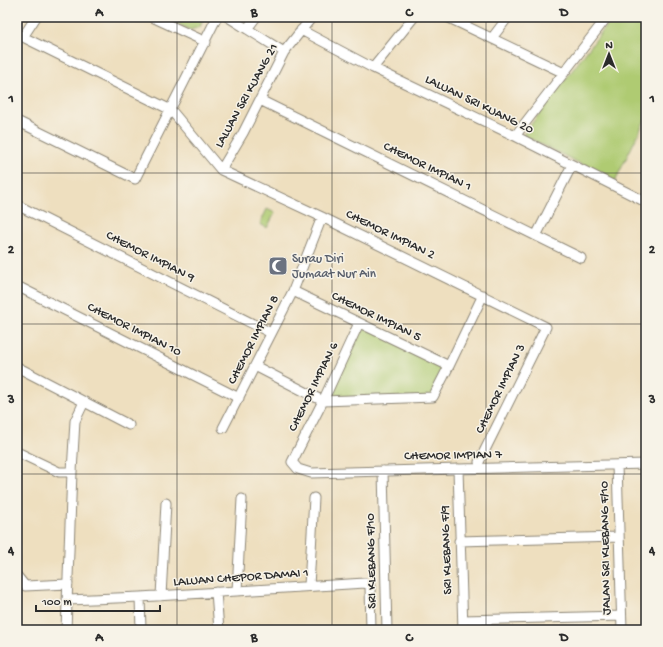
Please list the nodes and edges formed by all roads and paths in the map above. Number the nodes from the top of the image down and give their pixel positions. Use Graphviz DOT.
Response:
graph roads {
  1 [pos="36,17"];
  2 [pos="152,17"];
  3 [pos="217,17"];
  4 [pos="228,17"];
  5 [pos="256,17"];
  6 [pos="312,17"];
  7 [pos="414,17"];
  8 [pos="447,17"];
  9 [pos="508,17"];
  10 [pos="607,17"];
  11 [pos="247,29"];
  12 [pos="301,30"];
  13 [pos="20,36"];
  14 [pos="492,38"];
  15 [pos="206,42"];
  16 [pos="284,52"];
  17 [pos="373,68"];
  18 [pos="564,73"];
  19 [pos="260,100"];
  20 [pos="171,110"];
  21 [pos="17,121"];
  22 [pos="515,136"];
  23 [pos="572,165"];
  24 [pos="221,170"];
  25 [pos="646,202"];
  26 [pos="17,205"];
  27 [pos="322,217"];
  28 [pos="536,236"];
  29 [pos="582,258"];
  30 [pos="17,286"];
  31 [pos="293,291"];
  32 [pos="482,295"];
  33 [pos="359,323"];
  34 [pos="546,327"];
  35 [pos="272,333"];
  36 [pos="255,366"];
  37 [pos="449,366"];
  38 [pos="17,367"];
  39 [pos="239,398"];
  40 [pos="323,401"];
  41 [pos="84,402"];
  42 [pos="128,425"];
  43 [pos="223,428"];
  44 [pos="17,452"];
  45 [pos="292,462"];
  46 [pos="479,462"];
  47 [pos="646,464"];
  48 [pos="617,465"];
  49 [pos="458,469"];
  50 [pos="383,471"];
  51 [pos="72,472"];
  52 [pos="314,498"];
  53 [pos="242,499"];
  54 [pos="166,503"];
  55 [pos="619,537"];
  56 [pos="460,541"];
  57 [pos="17,576"];
  58 [pos="68,584"];
  59 [pos="309,586"];
  60 [pos="237,591"];
  61 [pos="216,592"];
  62 [pos="160,596"];
  63 [pos="140,597"];
  64 [pos="68,600"];
  65 [pos="621,616"];
  66 [pos="463,620"];
  67 [pos="66,630"];
  68 [pos="141,630"];
  69 [pos="219,630"];
  70 [pos="371,630"];
  71 [pos="387,630"];
  72 [pos="463,630"];
  73 [pos="622,630"];
  1 -- 13 [label="street"];
  2 -- 15 [label="street"];
  3 -- 15 [label="street"];
  4 -- 11 [label="street"];
  5 -- 11 [label="street"];
  6 -- 12 [label="street, LALUAN SRI KUANG 21"];
  7 -- 17 [label="street"];
  8 -- 14 [label="street"];
  9 -- 14 [label="street"];
  10 -- 18 [label="street"];
  11 -- 16 [label="street"];
  12 -- 16 [label="street, LALUAN SRI KUANG 21"];
  12 -- 17 [label="street, LALUAN SRI KUANG 20"];
  13 -- 20 [label="street"];
  14 -- 18 [label="street"];
  15 -- 20 [label="street"];
  16 -- 19 [label="street, LALUAN SRI KUANG 21"];
  17 -- 22 [label="street, LALUAN SRI KUANG 20"];
  18 -- 22 [label="street"];
  19 -- 24 [label="street, LALUAN SRI KUANG 21"];
  19 -- 28 [label="street, CHEMOR IMPIAN 1"];
  20 -- 21 [label="street"];
  20 -- 24 [label="street"];
  22 -- 23 [label="street, LALUAN SRI KUANG 20"];
  23 -- 25 [label="street, LALUAN SRI KUANG 20"];
  23 -- 28 [label="street"];
  24 -- 27 [label="street, CHEMOR IMPIAN 2"];
  26 -- 35 [label="street, CHEMOR IMPIAN 9"];
  27 -- 31 [label="street, CHEMOR IMPIAN 8"];
  27 -- 32 [label="street, CHEMOR IMPIAN 2"];
  28 -- 29 [label="street, CHEMOR IMPIAN 1"];
  30 -- 39 [label="street, CHEMOR IMPIAN 10"];
  31 -- 33 [label="street, CHEMOR IMPIAN 5"];
  31 -- 35 [label="street, CHEMOR IMPIAN 8"];
  32 -- 34 [label="street, CHEMOR IMPIAN 2"];
  32 -- 37 [label="street"];
  33 -- 37 [label="street, CHEMOR IMPIAN 5"];
  33 -- 40 [label="street, CHEMOR IMPIAN 6"];
  34 -- 46 [label="street, CHEMOR IMPIAN 3"];
  35 -- 36 [label="street, CHEMOR IMPIAN 8"];
  36 -- 39 [label="street, CHEMOR IMPIAN 8"];
  36 -- 40 [label="street"];
  37 -- 40 [label="street"];
  38 -- 41 [label="street"];
  39 -- 43 [label="street, CHEMOR IMPIAN 8"];
  40 -- 45 [label="street, CHEMOR IMPIAN 6"];
  41 -- 42 [label="street"];
  41 -- 51 [label="street"];
  44 -- 51 [label="street"];
  45 -- 50 [label="street, CHEMOR IMPIAN 7"];
  47 -- 48 [label="street, CHEMOR IMPIAN 7"];
  48 -- 49 [label="street, CHEMOR IMPIAN 7"];
  48 -- 55 [label="street, JALAN SRI KLEBANG F/10"];
  49 -- 50 [label="street, CHEMOR IMPIAN 7"];
  49 -- 56 [label="street, SRI KLEBANG F/9"];
  50 -- 71 [label="street, SRI KLEBANG F/10"];
  51 -- 58 [label="street"];
  52 -- 59 [label="street"];
  53 -- 60 [label="street"];
  54 -- 62 [label="street"];
  55 -- 56 [label="street"];
  55 -- 65 [label="street, JALAN SRI KLEBANG F/10"];
  56 -- 66 [label="street, SRI KLEBANG F/9"];
  57 -- 58 [label="street"];
  58 -- 64 [label="street"];
  59 -- 60 [label="street, LALUAN CHEPOR DAMAI 1"];
  59 -- 70 [label="street, LALUAN CHEPOR DAMAI 1"];
  60 -- 61 [label="street, LALUAN CHEPOR DAMAI 1"];
  61 -- 62 [label="street, LALUAN CHEPOR DAMAI 1"];
  61 -- 69 [label="street"];
  62 -- 63 [label="street, LALUAN CHEPOR DAMAI 1"];
  63 -- 64 [label="street, LALUAN CHEPOR DAMAI 1"];
  63 -- 68 [label="street"];
  64 -- 67 [label="street"];
  65 -- 66 [label="street"];
  65 -- 73 [label="street, JALAN SRI KLEBANG F/10"];
  66 -- 72 [label="street, SRI KLEBANG F/9"];
}
